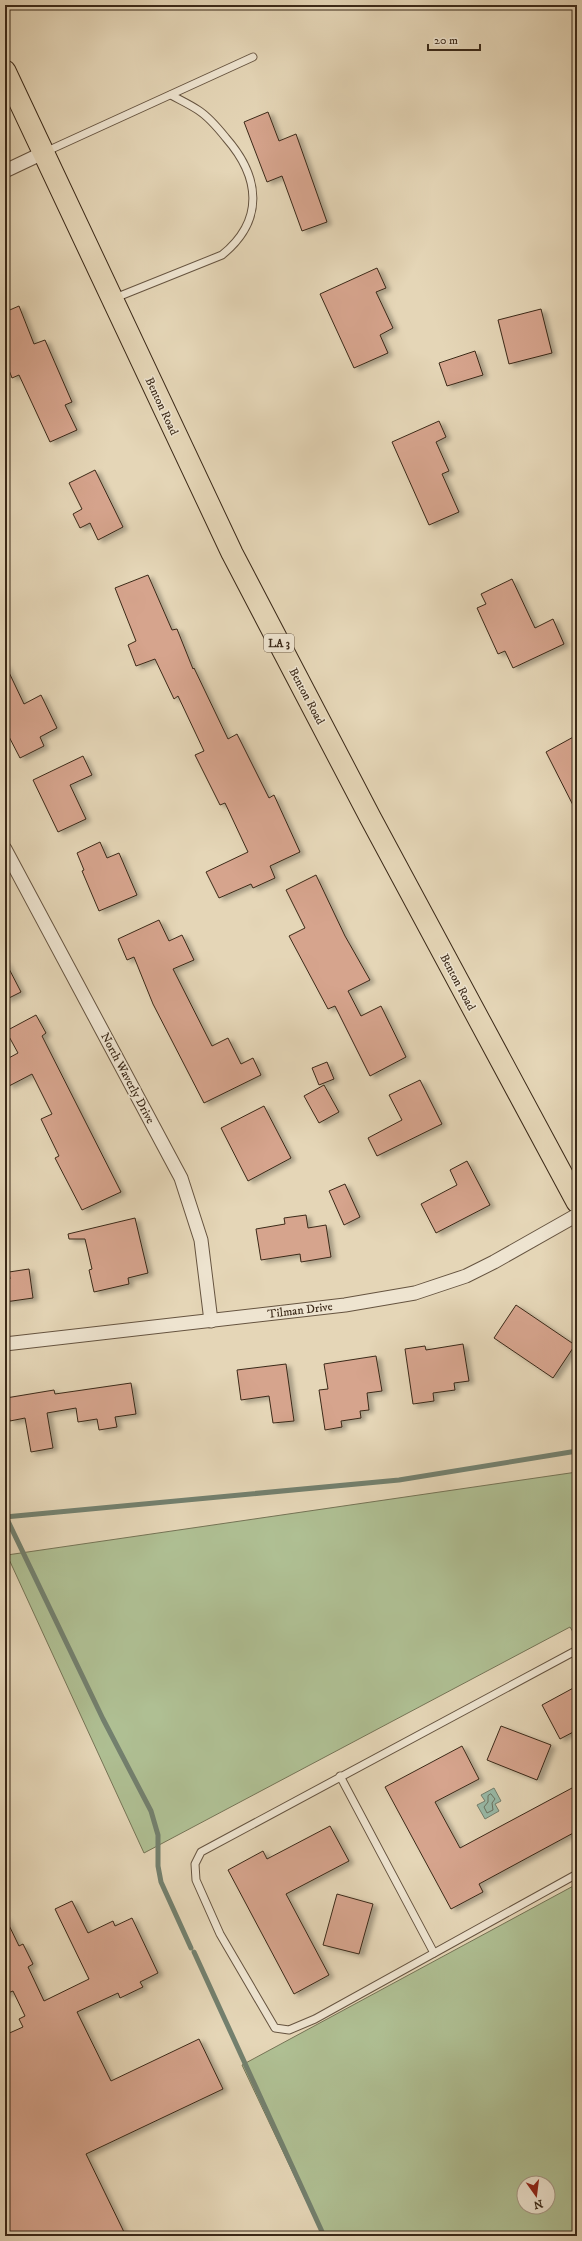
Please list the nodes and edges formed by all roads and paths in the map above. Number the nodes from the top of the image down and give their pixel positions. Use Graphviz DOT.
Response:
graph roads {
  1 [pos="253,57"];
  2 [pos="5,71"];
  3 [pos="171,95"];
  4 [pos="43,153"];
  5 [pos="5,171"];
  6 [pos="112,299"];
  7 [pos="5,849"];
  8 [pos="577,1202"];
  9 [pos="577,1216"];
  10 [pos="212,1321"];
  11 [pos="5,1344"];
  12 [pos="577,1650"];
  13 [pos="340,1776"];
  14 [pos="577,1874"];
  15 [pos="434,1953"];
  1 -- 3 [label="lane"];
  2 -- 4 [label="main road, Benton Road / LA 3"];
  3 -- 4 [label="lane"];
  3 -- 6 [label="lane"];
  4 -- 5 [label="street"];
  4 -- 6 [label="main road, Benton Road / LA 3"];
  6 -- 8 [label="main road, Benton Road / LA 3"];
  7 -- 10 [label="street, North Waverly Drive"];
  9 -- 10 [label="street, Tilman Drive"];
  10 -- 11 [label="street, Tilman Drive"];
  12 -- 13 [label="lane"];
  13 -- 15 [label="lane"];
  13 -- 15 [label="lane"];
  14 -- 15 [label="lane"];
}
